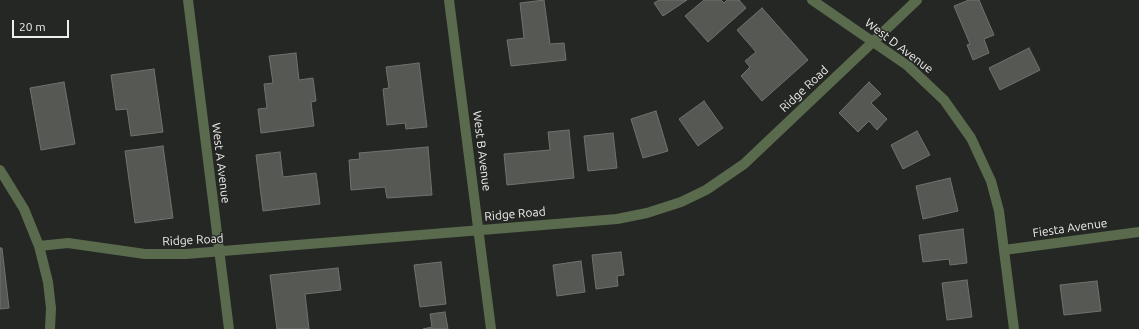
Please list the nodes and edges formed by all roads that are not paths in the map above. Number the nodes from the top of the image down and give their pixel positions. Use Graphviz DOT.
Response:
graph roads {
  1 [pos="188,0"];
  2 [pos="449,0"];
  3 [pos="812,0"];
  4 [pos="917,0"];
  5 [pos="873,41"];
  6 [pos="0,170"];
  7 [pos="479,230"];
  8 [pos="1139,232"];
  9 [pos="39,246"];
  10 [pos="1004,250"];
  11 [pos="219,252"];
  12 [pos="50,329"];
  13 [pos="229,329"];
  14 [pos="491,329"];
  15 [pos="1014,329"];
  1 -- 11 [label="street, West A Avenue"];
  2 -- 7 [label="street, West B Avenue"];
  3 -- 5 [label="street, West D Avenue"];
  4 -- 5 [label="street, Ridge Road"];
  5 -- 7 [label="street, Ridge Road"];
  5 -- 10 [label="street, West D Avenue"];
  6 -- 9 [label="street"];
  7 -- 11 [label="street, Ridge Road"];
  7 -- 14 [label="street, West B Avenue"];
  8 -- 10 [label="street, Fiesta Avenue"];
  9 -- 11 [label="street, Ridge Road"];
  9 -- 12 [label="street"];
  10 -- 15 [label="street, West D Avenue"];
  11 -- 13 [label="street, West A Avenue"];
}
